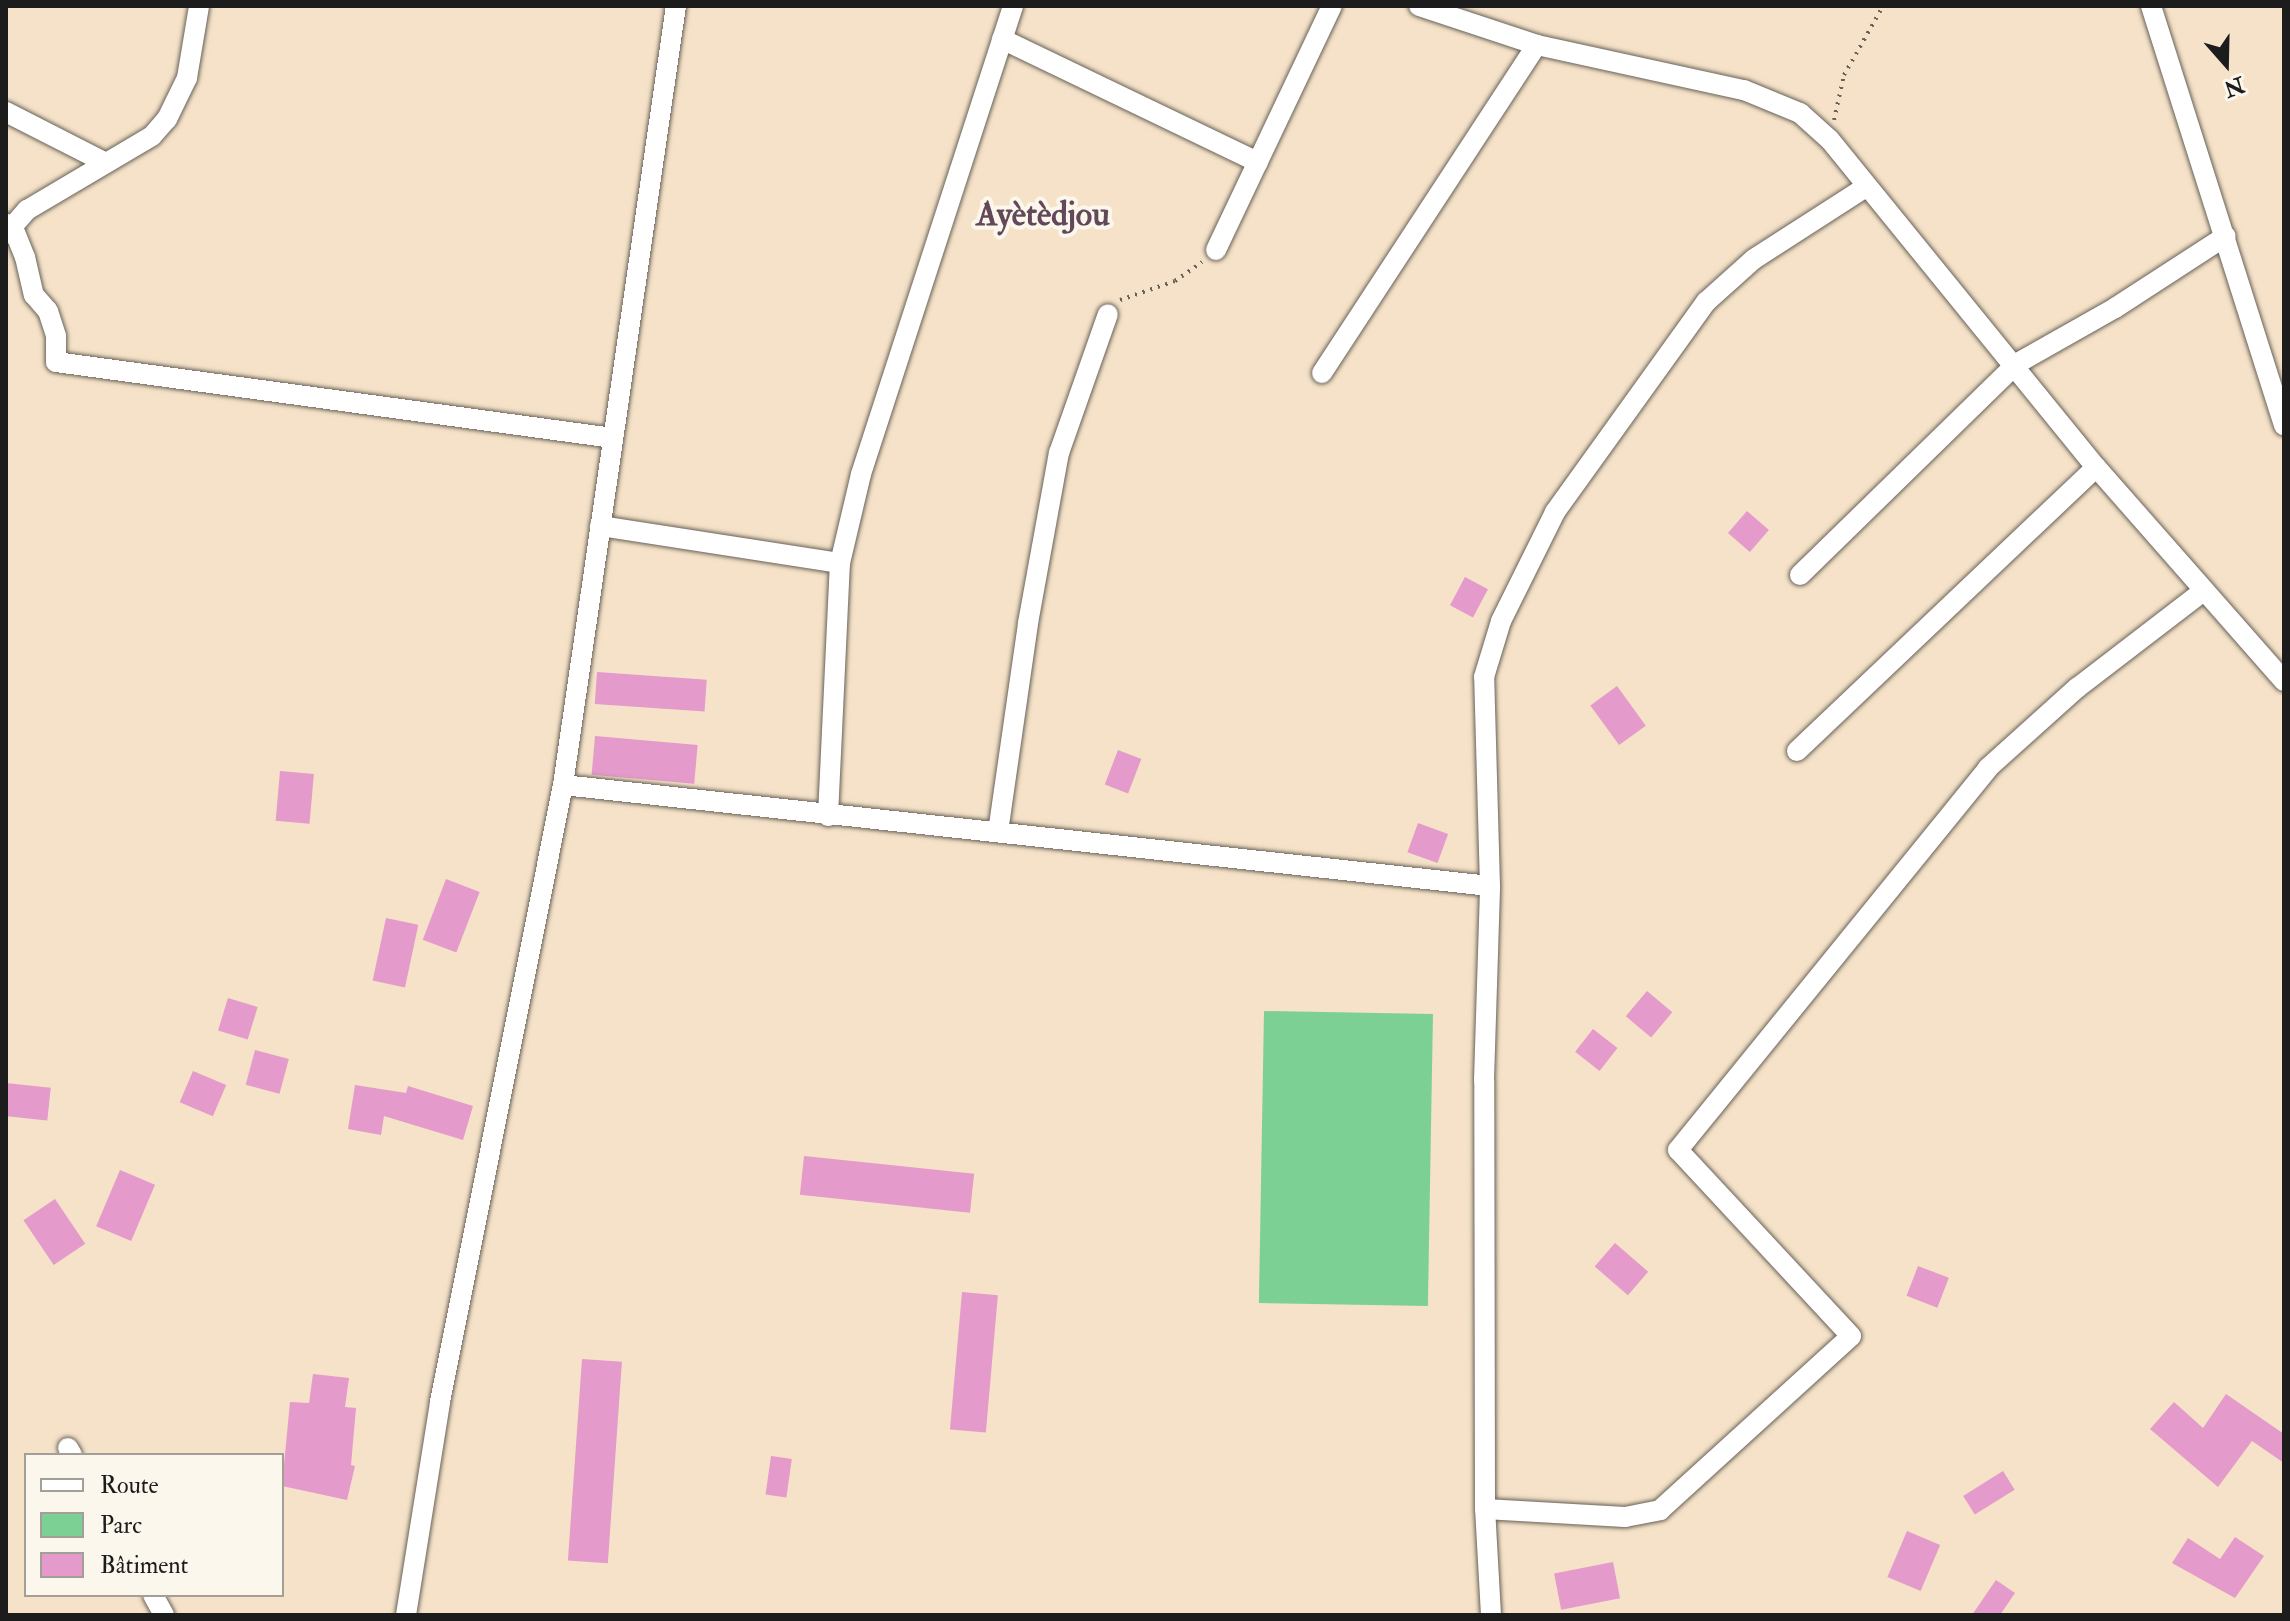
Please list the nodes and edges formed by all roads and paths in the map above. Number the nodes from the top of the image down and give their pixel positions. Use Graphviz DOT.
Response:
graph roads {
  1 [pos="199,6"];
  2 [pos="676,6"];
  3 [pos="1013,6"];
  4 [pos="1332,6"];
  5 [pos="1419,6"];
  6 [pos="1883,6"];
  7 [pos="2151,6"];
  8 [pos="1002,39"];
  9 [pos="1537,45"];
  10 [pos="6,112"];
  11 [pos="1830,140"];
  12 [pos="1258,162"];
  13 [pos="106,163"];
  14 [pos="1864,188"];
  15 [pos="8,228"];
  16 [pos="2226,236"];
  17 [pos="1216,250"];
  18 [pos="1108,314"];
  19 [pos="2016,364"];
  20 [pos="1322,373"];
  21 [pos="2284,425"];
  22 [pos="613,438"];
  23 [pos="2096,467"];
  24 [pos="600,526"];
  25 [pos="840,563"];
  26 [pos="1800,575"];
  27 [pos="2202,592"];
  28 [pos="2284,681"];
  29 [pos="1797,751"];
  30 [pos="563,785"];
  31 [pos="828,816"];
  32 [pos="998,832"];
  33 [pos="1490,886"];
  34 [pos="1485,1509"];
  35 [pos="154,1597"];
  36 [pos="164,1615"];
  37 [pos="406,1615"];
  38 [pos="1491,1615"];
  1 -- 13 [label="street"];
  2 -- 22 [label="street"];
  3 -- 8 [label="street"];
  4 -- 12 [label="street"];
  5 -- 9 [label="street"];
  6 -- 11 [label="path"];
  7 -- 16 [label="street"];
  8 -- 12 [label="street"];
  8 -- 25 [label="street"];
  9 -- 11 [label="street"];
  9 -- 20 [label="street"];
  10 -- 13 [label="street"];
  11 -- 14 [label="street"];
  12 -- 17 [label="street"];
  13 -- 15 [label="street"];
  14 -- 19 [label="street"];
  14 -- 33 [label="street"];
  15 -- 22 [label="street"];
  16 -- 19 [label="street"];
  16 -- 21 [label="street"];
  17 -- 18 [label="path"];
  18 -- 32 [label="street"];
  19 -- 23 [label="street"];
  19 -- 26 [label="street"];
  22 -- 24 [label="street"];
  23 -- 27 [label="street"];
  23 -- 29 [label="street"];
  24 -- 25 [label="street"];
  24 -- 30 [label="street"];
  25 -- 31 [label="street"];
  27 -- 28 [label="street"];
  27 -- 34 [label="street"];
  30 -- 31 [label="street"];
  30 -- 37 [label="street"];
  31 -- 32 [label="street"];
  32 -- 33 [label="street"];
  33 -- 34 [label="street"];
  34 -- 38 [label="street"];
  35 -- 36 [label="street"];
}
